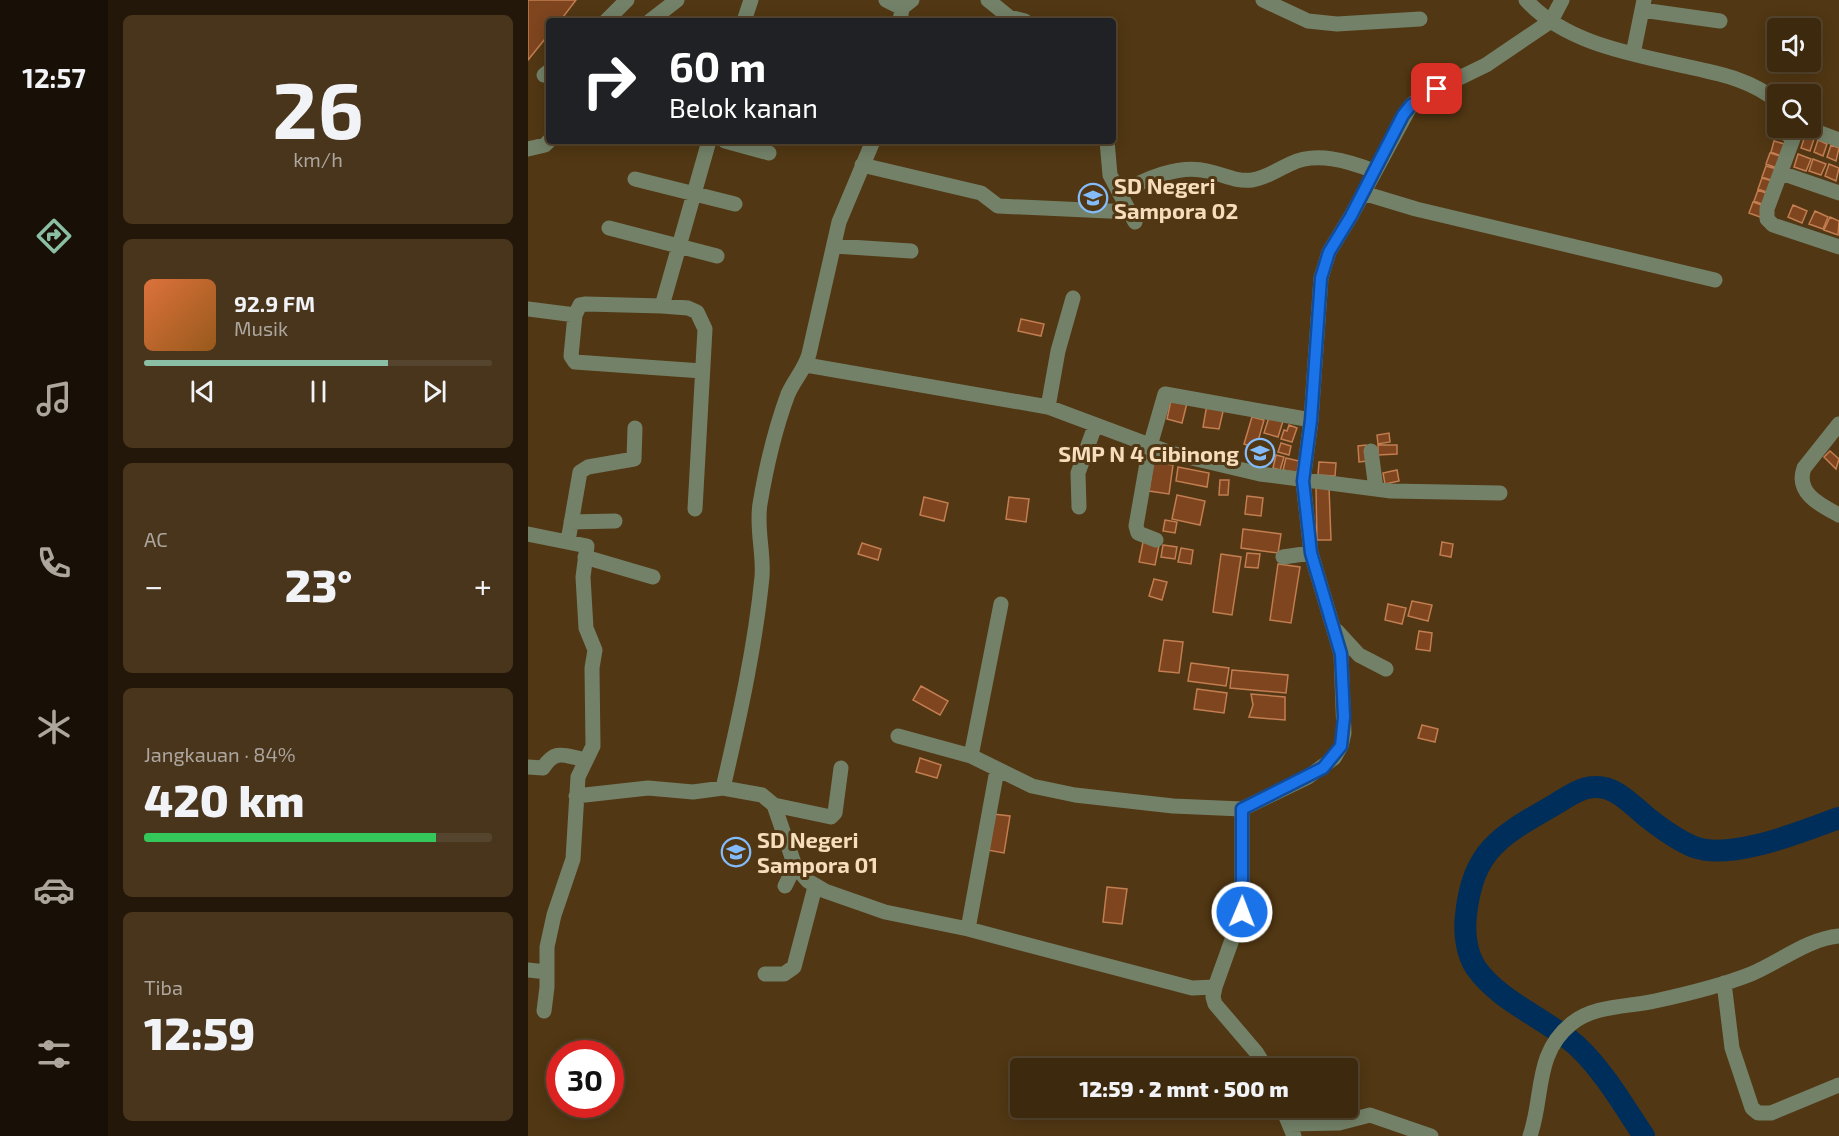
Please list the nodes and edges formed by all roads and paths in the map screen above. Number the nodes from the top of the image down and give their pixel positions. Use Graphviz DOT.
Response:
graph roads {
  1 [pos="627,0"];
  2 [pos="677,0"];
  3 [pos="751,0"];
  4 [pos="886,0"];
  5 [pos="988,0"];
  6 [pos="1263,0"];
  7 [pos="1526,0"];
  8 [pos="1562,0"];
  9 [pos="1643,5"];
  10 [pos="905,10"];
  11 [pos="609,18"];
  12 [pos="654,18"];
  13 [pos="745,18"];
  14 [pos="1013,18"];
  15 [pos="1420,19"];
  16 [pos="1551,21"];
  17 [pos="1720,21"];
  18 [pos="1633,54"];
  19 [pos="1767,96"];
  20 [pos="1821,133"];
  21 [pos="1793,138"];
  22 [pos="1839,140"];
  23 [pos="546,144"];
  24 [pos="708,144"];
  25 [pos="736,144"];
  26 [pos="872,144"];
  27 [pos="1107,144"];
  28 [pos="528,149"];
  29 [pos="769,153"];
  30 [pos="862,165"];
  31 [pos="1374,171"];
  32 [pos="1781,172"];
  33 [pos="635,179"];
  34 [pos="1363,193"];
  35 [pos="1839,193"];
  36 [pos="694,194"];
  37 [pos="1120,194"];
  38 [pos="735,204"];
  39 [pos="609,228"];
  40 [pos="834,246"];
  41 [pos="1839,247"];
  42 [pos="679,248"];
  43 [pos="911,251"];
  44 [pos="717,256"];
  45 [pos="1715,280"];
  46 [pos="1073,298"];
  47 [pos="662,306"];
  48 [pos="528,309"];
  49 [pos="575,315"];
  50 [pos="806,365"];
  51 [pos="702,371"];
  52 [pos="1047,407"];
  53 [pos="1311,420"];
  54 [pos="1839,424"];
  55 [pos="1095,426"];
  56 [pos="636,428"];
  57 [pos="1150,446"];
  58 [pos="1371,451"];
  59 [pos="1303,481"];
  60 [pos="1376,489"];
  61 [pos="1500,493"];
  62 [pos="1079,507"];
  63 [pos="695,509"];
  64 [pos="1837,511"];
  65 [pos="571,522"];
  66 [pos="615,522"];
  67 [pos="528,534"];
  68 [pos="1156,540"];
  69 [pos="568,541"];
  70 [pos="1311,553"];
  71 [pos="585,557"];
  72 [pos="1283,557"];
  73 [pos="653,577"];
  74 [pos="1001,604"];
  75 [pos="1336,630"];
  76 [pos="1386,669"];
  77 [pos="898,735"];
  78 [pos="971,756"];
  79 [pos="586,760"];
  80 [pos="528,767"];
  81 [pos="841,768"];
  82 [pos="997,770"];
  83 [pos="723,788"];
  84 [pos="576,796"];
  85 [pos="774,805"];
  86 [pos="1242,809"];
  87 [pos="795,866"];
  88 [pos="785,886"];
  89 [pos="815,887"];
  90 [pos="968,929"];
  91 [pos="1839,936"];
  92 [pos="528,970"];
  93 [pos="546,972"];
  94 [pos="765,974"];
  95 [pos="1724,983"];
  96 [pos="1215,987"];
  97 [pos="544,1011"];
  98 [pos="1260,1058"];
  99 [pos="1839,1085"];
  100 [pos="1291,1130"];
  101 [pos="1431,1136"];
  102 [pos="1530,1136"];
  1 -- 11 [label="street"];
  2 -- 12 [label="street"];
  3 -- 13 [label="street"];
  4 -- 10 [label="street"];
  5 -- 14 [label="street"];
  6 -- 15 [label="street"];
  7 -- 16 [label="street"];
  8 -- 16 [label="street"];
  9 -- 17 [label="street"];
  9 -- 18 [label="street"];
  16 -- 18 [label="street"];
  16 -- 31 [label="street"];
  18 -- 19 [label="street"];
  20 -- 22 [label="street"];
  21 -- 32 [label="street"];
  23 -- 28 [label="street"];
  24 -- 36 [label="street"];
  25 -- 29 [label="street"];
  26 -- 30 [label="street"];
  27 -- 37 [label="street"];
  30 -- 37 [label="street"];
  30 -- 40 [label="street"];
  31 -- 34 [label="street"];
  31 -- 37 [label="street"];
  32 -- 35 [label="street"];
  32 -- 41 [label="street"];
  33 -- 36 [label="street"];
  34 -- 45 [label="street"];
  34 -- 53 [label="street"];
  36 -- 38 [label="street"];
  36 -- 42 [label="street"];
  39 -- 42 [label="street"];
  40 -- 43 [label="street"];
  40 -- 50 [label="street"];
  42 -- 44 [label="street"];
  42 -- 47 [label="street"];
  46 -- 52 [label="street"];
  47 -- 49 [label="street"];
  47 -- 51 [label="street"];
  48 -- 49 [label="street"];
  49 -- 51 [label="street"];
  50 -- 52 [label="street"];
  50 -- 83 [label="street"];
  51 -- 63 [label="street"];
  52 -- 55 [label="street"];
  53 -- 57 [label="street"];
  53 -- 59 [label="street"];
  54 -- 64 [label="street"];
  55 -- 57 [label="street"];
  55 -- 62 [label="street"];
  56 -- 65 [label="street"];
  57 -- 59 [label="street"];
  57 -- 68 [label="street"];
  58 -- 60 [label="street"];
  59 -- 60 [label="street"];
  59 -- 70 [label="street"];
  60 -- 61 [label="street"];
  65 -- 66 [label="street"];
  65 -- 69 [label="street"];
  67 -- 69 [label="street"];
  69 -- 71 [label="street"];
  70 -- 72 [label="street"];
  70 -- 75 [label="street"];
  71 -- 73 [label="street"];
  71 -- 79 [label="street"];
  74 -- 78 [label="street"];
  75 -- 76 [label="street"];
  75 -- 86 [label="street"];
  77 -- 78 [label="street"];
  78 -- 82 [label="street"];
  79 -- 80 [label="street"];
  79 -- 84 [label="street"];
  81 -- 85 [label="street"];
  82 -- 86 [label="street"];
  82 -- 90 [label="street"];
  83 -- 84 [label="street"];
  83 -- 85 [label="street"];
  84 -- 93 [label="street"];
  85 -- 87 [label="street"];
  86 -- 96 [label="street"];
  87 -- 88 [label="street"];
  87 -- 89 [label="street"];
  89 -- 90 [label="street"];
  89 -- 94 [label="street"];
  90 -- 96 [label="street"];
  91 -- 95 [label="street"];
  92 -- 93 [label="street"];
  93 -- 97 [label="street"];
  95 -- 99 [label="street"];
  95 -- 102 [label="street"];
  96 -- 98 [label="street"];
  100 -- 101 [label="street"];
}
